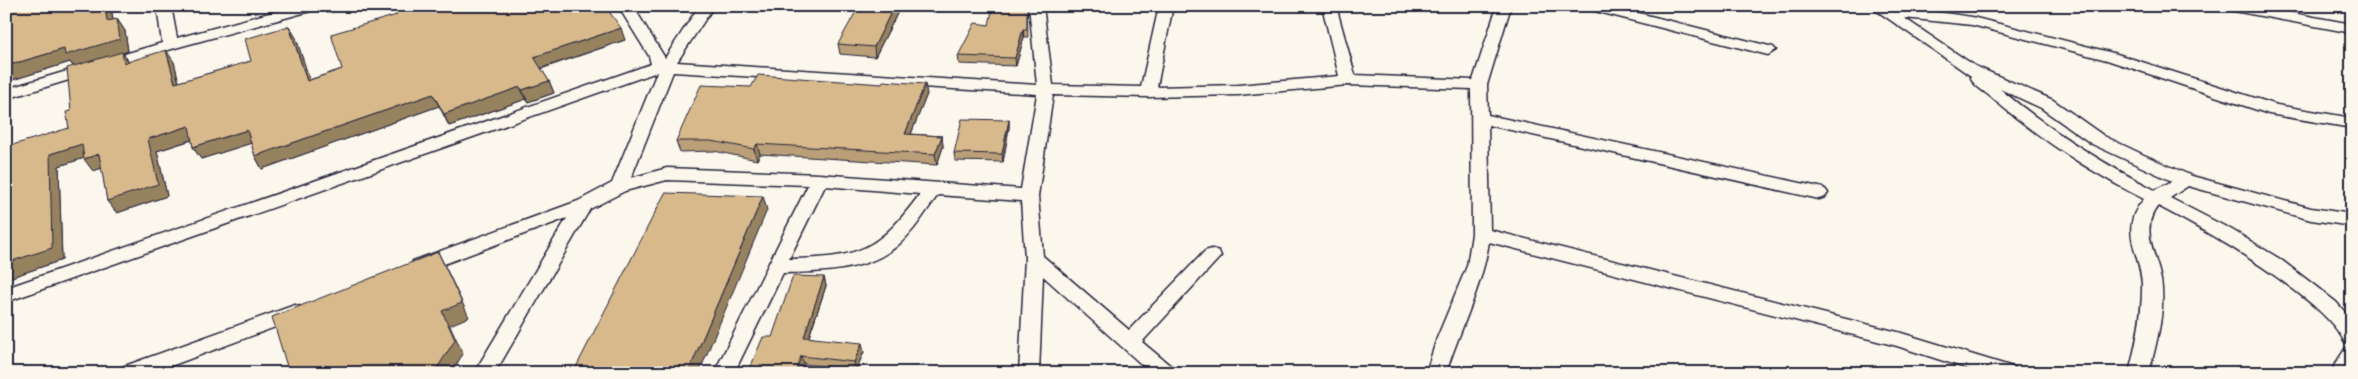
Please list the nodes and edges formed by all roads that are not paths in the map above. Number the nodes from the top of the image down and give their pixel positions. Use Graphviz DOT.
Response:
graph roads {
  1 [pos="164,6"];
  2 [pos="313,6"];
  3 [pos="625,6"];
  4 [pos="708,6"];
  5 [pos="1036,6"];
  6 [pos="1166,6"];
  7 [pos="1329,6"];
  8 [pos="1504,6"];
  9 [pos="1592,6"];
  10 [pos="2229,6"];
  11 [pos="1883,10"];
  12 [pos="2352,29"];
  13 [pos="170,45"];
  14 [pos="1768,50"];
  15 [pos="664,66"];
  16 [pos="1968,69"];
  17 [pos="1348,80"];
  18 [pos="1479,85"];
  19 [pos="1046,90"];
  20 [pos="1148,92"];
  21 [pos="6,94"];
  22 [pos="1479,118"];
  23 [pos="2352,123"];
  24 [pos="819,180"];
  25 [pos="2186,180"];
  26 [pos="620,187"];
  27 [pos="933,190"];
  28 [pos="1819,193"];
  29 [pos="1029,196"];
  30 [pos="2154,198"];
  31 [pos="584,205"];
  32 [pos="2352,220"];
  33 [pos="1481,234"];
  34 [pos="1212,256"];
  35 [pos="1034,258"];
  36 [pos="776,266"];
  37 [pos="399,273"];
  38 [pos="6,294"];
  39 [pos="307,307"];
  40 [pos="2352,337"];
  41 [pos="1131,341"];
  42 [pos="2352,354"];
  43 [pos="128,373"];
  44 [pos="484,373"];
  45 [pos="724,373"];
  46 [pos="1029,373"];
  47 [pos="1165,373"];
  48 [pos="1436,373"];
  49 [pos="2006,373"];
  50 [pos="2139,373"];
  51 [pos="2343,373"];
  1 -- 13 [label="street"];
  2 -- 13 [label="street"];
  3 -- 15 [label="street"];
  4 -- 15 [label="street"];
  5 -- 19 [label="street"];
  6 -- 20 [label="street"];
  7 -- 17 [label="street"];
  8 -- 18 [label="street"];
  9 -- 14 [label="street"];
  10 -- 12 [label="street"];
  11 -- 16 [label="street"];
  11 -- 23 [label="street"];
  13 -- 21 [label="street"];
  15 -- 19 [label="street"];
  15 -- 26 [label="street"];
  15 -- 38 [label="street"];
  16 -- 25 [label="street"];
  16 -- 30 [label="street"];
  17 -- 18 [label="street"];
  17 -- 20 [label="street"];
  18 -- 22 [label="street"];
  19 -- 20 [label="street"];
  19 -- 29 [label="street"];
  22 -- 28 [label="street"];
  22 -- 33 [label="street"];
  24 -- 26 [label="street"];
  24 -- 27 [label="street"];
  24 -- 36 [label="street"];
  25 -- 30 [label="street"];
  25 -- 32 [label="street"];
  26 -- 31 [label="street"];
  27 -- 29 [label="street"];
  27 -- 36 [label="street"];
  29 -- 35 [label="street"];
  30 -- 40 [label="street"];
  30 -- 50 [label="street"];
  31 -- 37 [label="street"];
  31 -- 44 [label="street"];
  33 -- 48 [label="street"];
  33 -- 49 [label="street"];
  34 -- 41 [label="street"];
  35 -- 41 [label="street"];
  35 -- 46 [label="street"];
  36 -- 45 [label="street"];
  39 -- 43 [label="street"];
  41 -- 47 [label="street"];
  42 -- 51 [label="street"];
}
